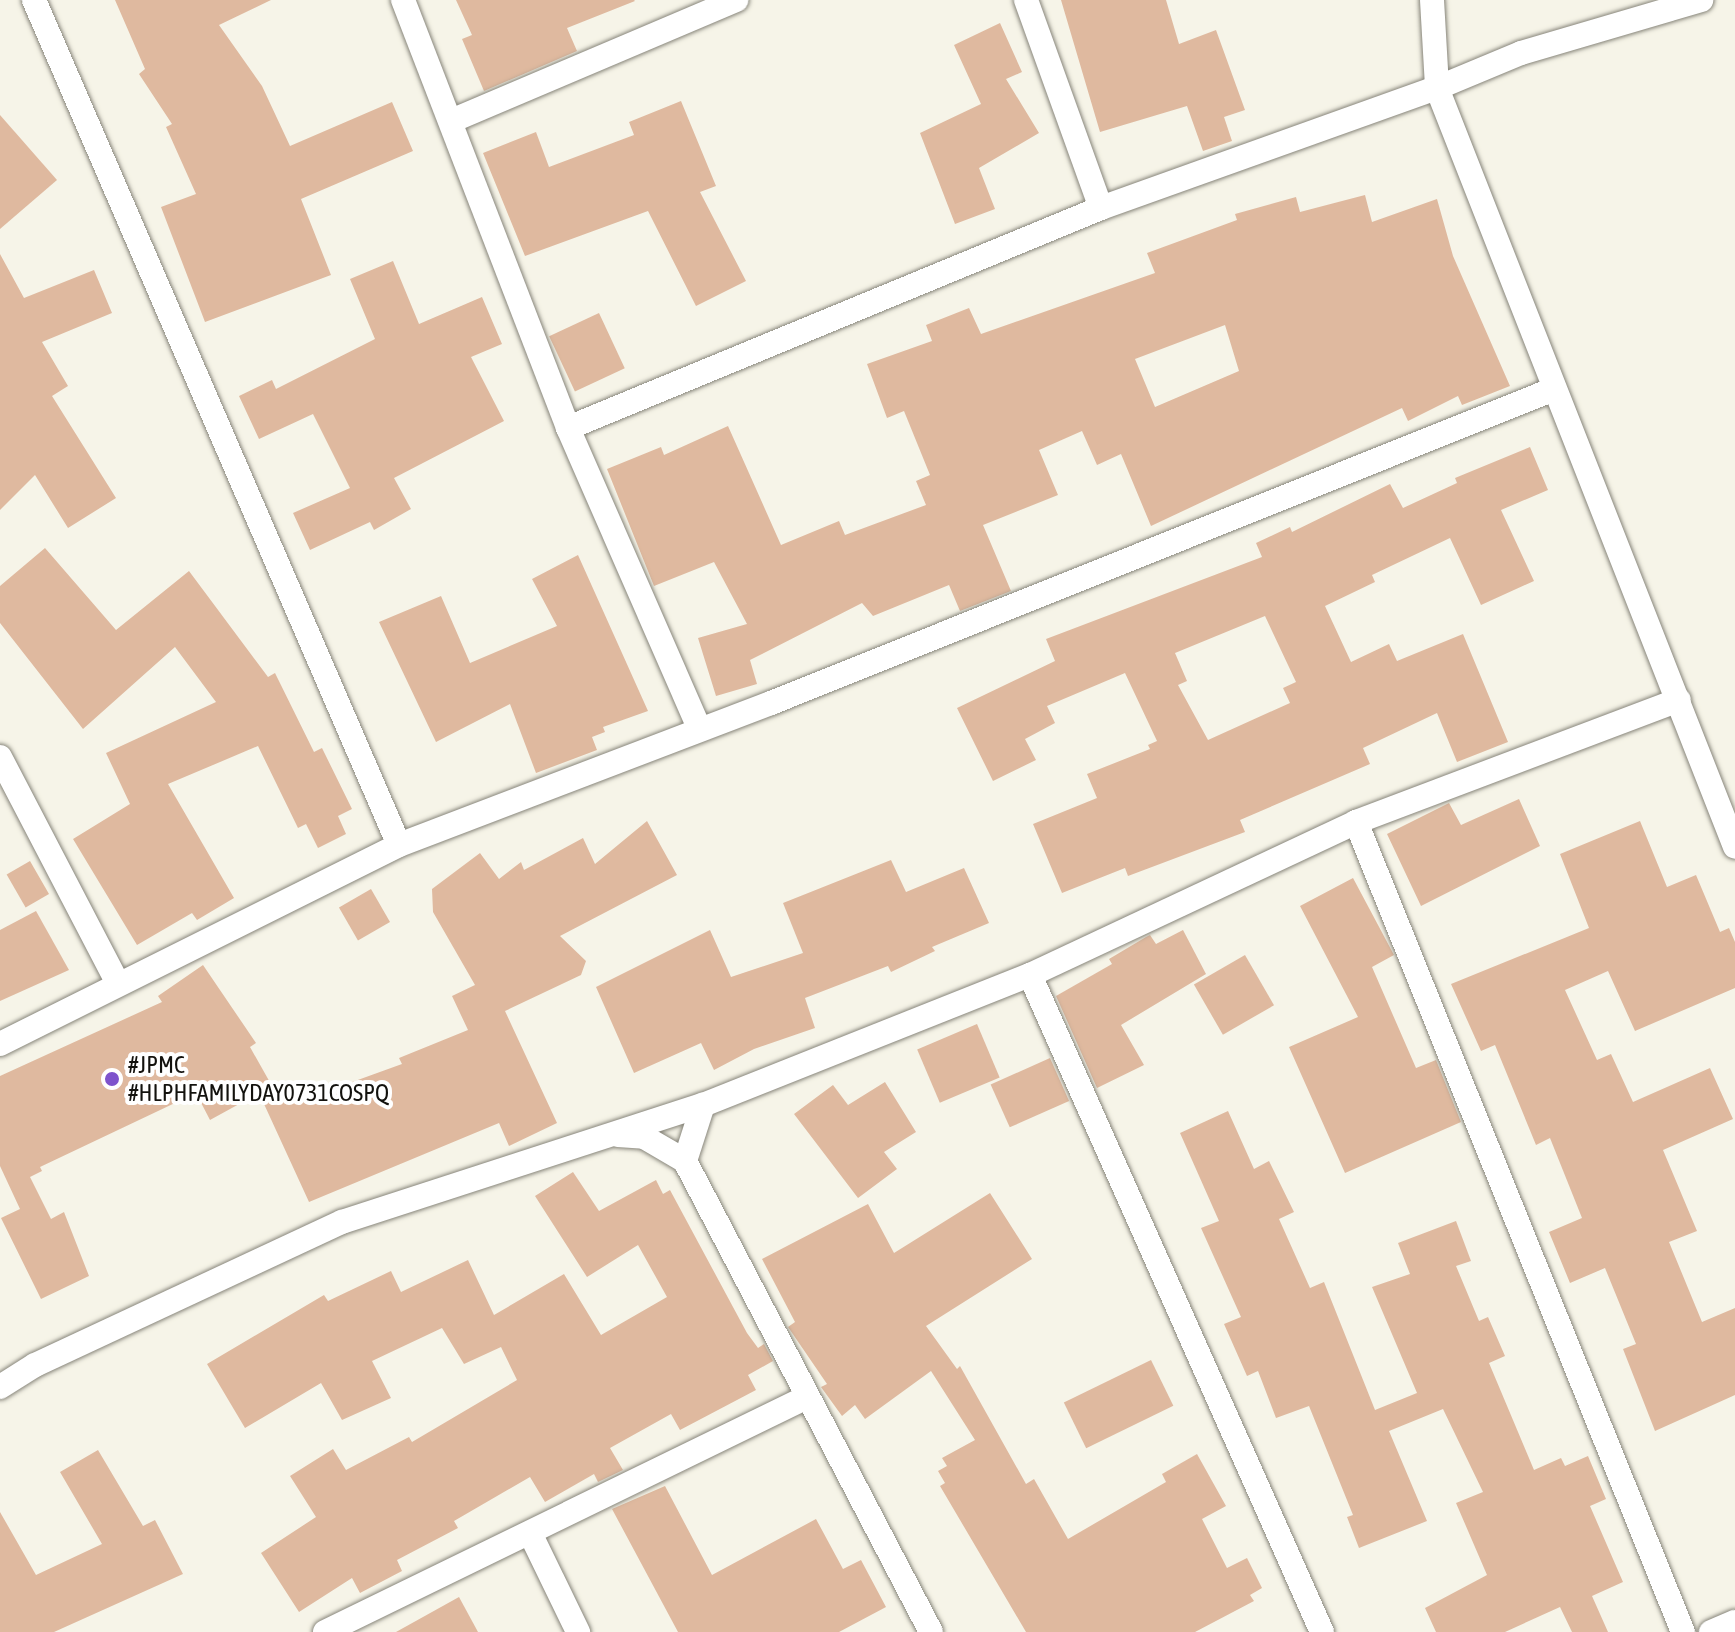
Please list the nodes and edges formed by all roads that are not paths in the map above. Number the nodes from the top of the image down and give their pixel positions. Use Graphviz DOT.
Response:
graph roads {
  1 [pos="34,0"];
  2 [pos="403,0"];
  3 [pos="736,0"];
  4 [pos="1026,0"];
  5 [pos="1432,0"];
  6 [pos="1701,0"];
  7 [pos="1437,88"];
  8 [pos="451,121"];
  9 [pos="1101,208"];
  10 [pos="1554,389"];
  11 [pos="568,428"];
  12 [pos="1679,700"];
  13 [pos="699,728"];
  14 [pos="0,757"];
  15 [pos="1356,822"];
  16 [pos="399,845"];
  17 [pos="1735,847"];
  18 [pos="1030,975"];
  19 [pos="117,982"];
  20 [pos="0,1044"];
  21 [pos="703,1105"];
  22 [pos="606,1134"];
  23 [pos="685,1161"];
  24 [pos="0,1387"];
  25 [pos="805,1398"];
  26 [pos="531,1535"];
  27 [pos="1735,1622"];
  28 [pos="325,1632"];
  29 [pos="578,1632"];
  30 [pos="931,1632"];
  31 [pos="1322,1632"];
  32 [pos="1683,1632"];
  33 [pos="1711,1632"];
  1 -- 16 [label="street"];
  2 -- 8 [label="street"];
  3 -- 8 [label="street"];
  4 -- 9 [label="street"];
  5 -- 7 [label="street"];
  6 -- 7 [label="street"];
  7 -- 9 [label="street"];
  7 -- 10 [label="street"];
  8 -- 11 [label="street"];
  9 -- 11 [label="street"];
  10 -- 12 [label="street"];
  10 -- 13 [label="street"];
  11 -- 13 [label="street"];
  12 -- 15 [label="street"];
  12 -- 17 [label="street"];
  13 -- 16 [label="street"];
  14 -- 19 [label="street"];
  15 -- 18 [label="street"];
  15 -- 32 [label="street"];
  16 -- 19 [label="street"];
  18 -- 21 [label="street"];
  18 -- 31 [label="street"];
  19 -- 20 [label="street"];
  21 -- 22 [label="street"];
  21 -- 23 [label="street"];
  22 -- 23 [label="street"];
  22 -- 24 [label="street"];
  23 -- 25 [label="street"];
  25 -- 26 [label="street"];
  25 -- 30 [label="street"];
  26 -- 28 [label="street"];
  26 -- 29 [label="street"];
  27 -- 33 [label="street"];
}
